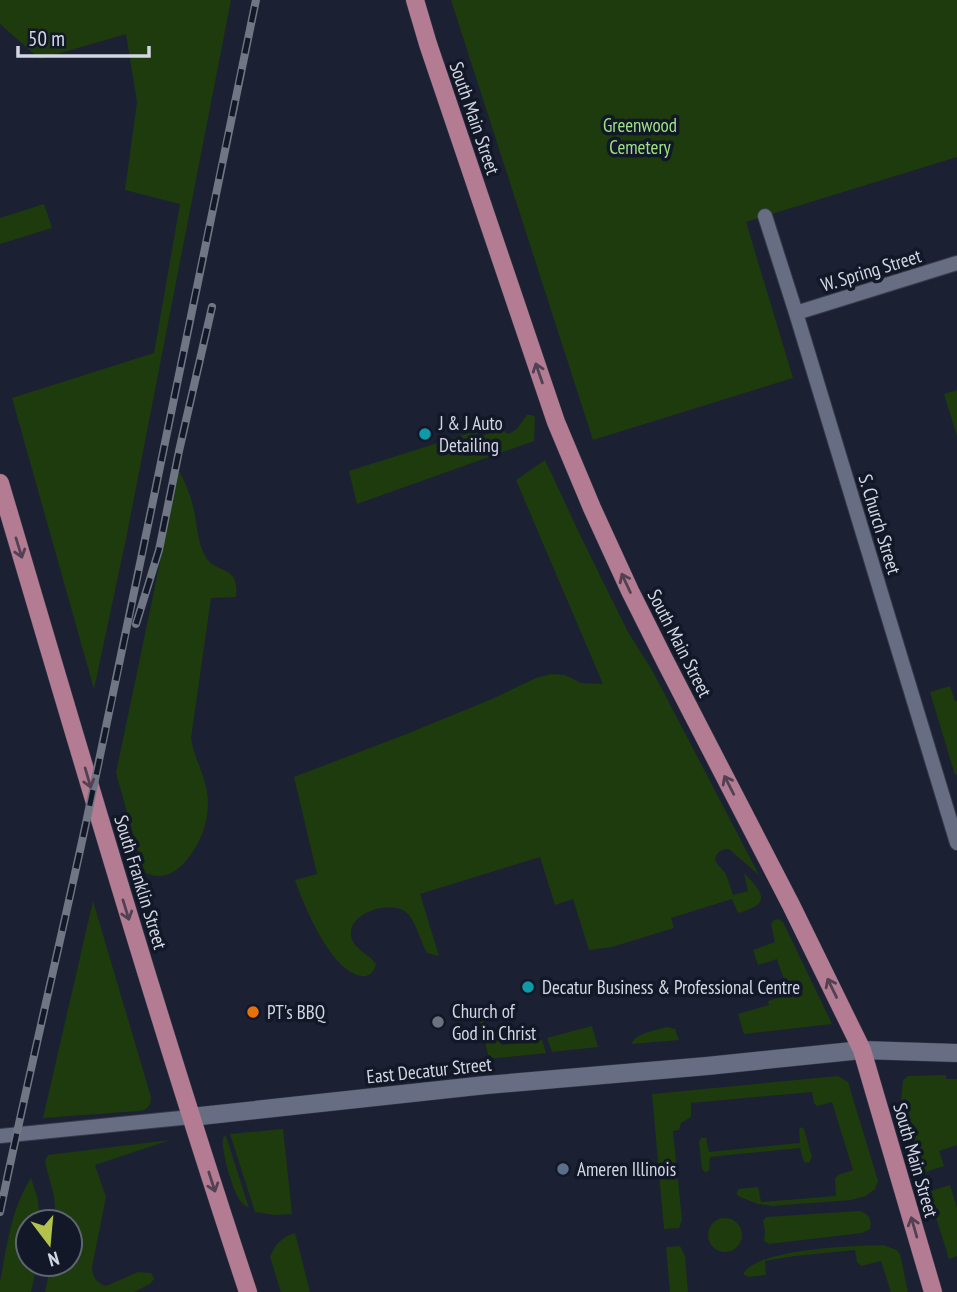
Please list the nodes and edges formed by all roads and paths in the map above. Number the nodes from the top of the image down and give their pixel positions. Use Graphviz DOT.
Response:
graph roads {
  1 [pos="415,0"];
  2 [pos="765,216"];
  3 [pos="957,263"];
  4 [pos="796,313"];
  5 [pos="0,483"];
  6 [pos="957,843"];
  7 [pos="862,1050"];
  8 [pos="957,1053"];
  9 [pos="191,1117"];
  10 [pos="0,1136"];
  11 [pos="248,1292"];
  12 [pos="933,1292"];
  7 -- 1 [label="main road, South Main Street, one-way"];
  2 -- 4 [label="street, S. Church Street"];
  3 -- 4 [label="street, W. Spring Street"];
  4 -- 6 [label="street, S. Church Street"];
  5 -- 9 [label="main road, South Franklin Street, one-way"];
  7 -- 8 [label="street, East Decatur Street"];
  7 -- 9 [label="street, East Decatur Street"];
  12 -- 7 [label="main road, South Main Street, one-way"];
  9 -- 10 [label="street, East Decatur Street"];
  9 -- 11 [label="main road, South Franklin Street, one-way"];
}
